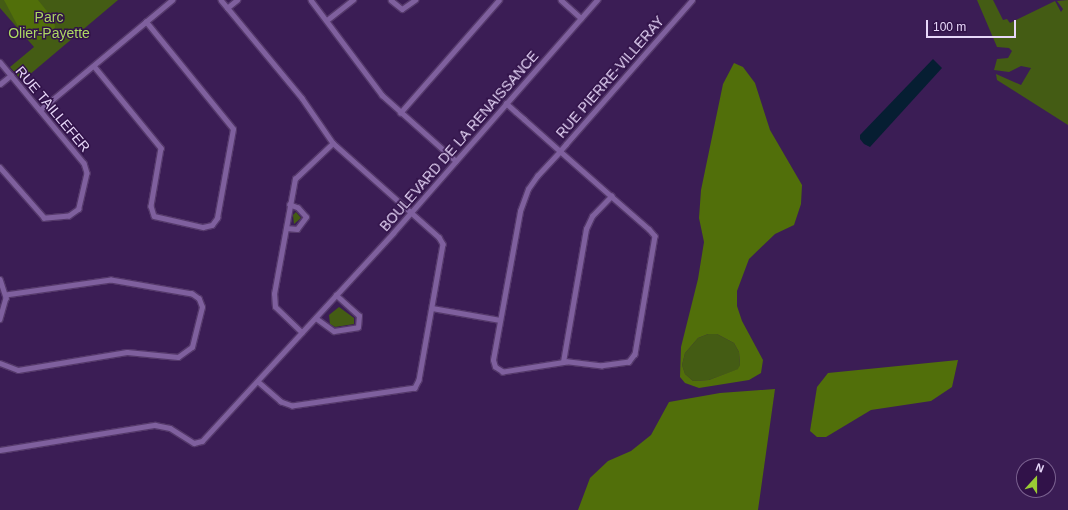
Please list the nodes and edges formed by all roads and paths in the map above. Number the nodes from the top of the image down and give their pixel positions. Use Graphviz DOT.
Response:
graph roads {
  1 [pos="172,0"];
  2 [pos="220,0"];
  3 [pos="237,0"];
  4 [pos="311,0"];
  5 [pos="353,0"];
  6 [pos="391,0"];
  7 [pos="415,0"];
  8 [pos="499,0"];
  9 [pos="561,0"];
  10 [pos="597,0"];
  11 [pos="692,0"];
  12 [pos="227,8"];
  13 [pos="581,18"];
  14 [pos="327,20"];
  15 [pos="146,22"];
  16 [pos="0,62"];
  17 [pos="94,66"];
  18 [pos="11,75"];
  19 [pos="0,84"];
  20 [pos="506,104"];
  21 [pos="40,110"];
  22 [pos="400,112"];
  23 [pos="333,143"];
  24 [pos="560,151"];
  25 [pos="456,161"];
  26 [pos="0,168"];
  27 [pos="611,196"];
  28 [pos="290,205"];
  29 [pos="411,212"];
  30 [pos="286,228"];
  31 [pos="0,279"];
  32 [pos="6,295"];
  33 [pos="336,295"];
  34 [pos="432,308"];
  35 [pos="316,318"];
  36 [pos="0,319"];
  37 [pos="500,320"];
  38 [pos="302,333"];
  39 [pos="563,362"];
  40 [pos="0,363"];
  41 [pos="258,382"];
  42 [pos="0,450"];
  1 -- 15 [label="street"];
  2 -- 12 [label="street"];
  3 -- 12 [label="street"];
  4 -- 14 [label="street"];
  5 -- 14 [label="street"];
  6 -- 7 [label="street"];
  8 -- 22 [label="street"];
  9 -- 13 [label="street"];
  10 -- 13 [label="street, BOULEVARD DE LA RENAISSANCE"];
  11 -- 24 [label="street, RUE PIERRE-VILLERAY"];
  12 -- 23 [label="street"];
  13 -- 20 [label="street, BOULEVARD DE LA RENAISSANCE"];
  14 -- 22 [label="street"];
  15 -- 17 [label="street"];
  15 -- 17 [label="street"];
  16 -- 18 [label="street, RUE TAILLEFER"];
  17 -- 21 [label="street"];
  18 -- 19 [label="street"];
  18 -- 21 [label="street, RUE TAILLEFER"];
  20 -- 24 [label="street"];
  20 -- 25 [label="street, BOULEVARD DE LA RENAISSANCE"];
  21 -- 26 [label="street, RUE TAILLEFER"];
  22 -- 25 [label="street"];
  23 -- 28 [label="street"];
  23 -- 29 [label="street"];
  24 -- 27 [label="street"];
  24 -- 37 [label="street, RUE PIERRE-VILLERAY"];
  25 -- 29 [label="street, BOULEVARD DE LA RENAISSANCE"];
  27 -- 39 [label="street"];
  27 -- 39 [label="street, RUE PIERRE-VILLERAY"];
  28 -- 30 [label="street"];
  28 -- 30 [label="street"];
  29 -- 33 [label="street, BOULEVARD DE LA RENAISSANCE"];
  29 -- 34 [label="street"];
  30 -- 38 [label="street"];
  31 -- 32 [label="street"];
  32 -- 36 [label="street"];
  32 -- 40 [label="street"];
  33 -- 35 [label="street, BOULEVARD DE LA RENAISSANCE"];
  33 -- 35 [label="street"];
  34 -- 37 [label="street"];
  34 -- 41 [label="street"];
  35 -- 38 [label="street, BOULEVARD DE LA RENAISSANCE"];
  37 -- 39 [label="street, RUE PIERRE-VILLERAY"];
  38 -- 41 [label="street, BOULEVARD DE LA RENAISSANCE"];
  41 -- 42 [label="street, BOULEVARD DE LA RENAISSANCE"];
}
